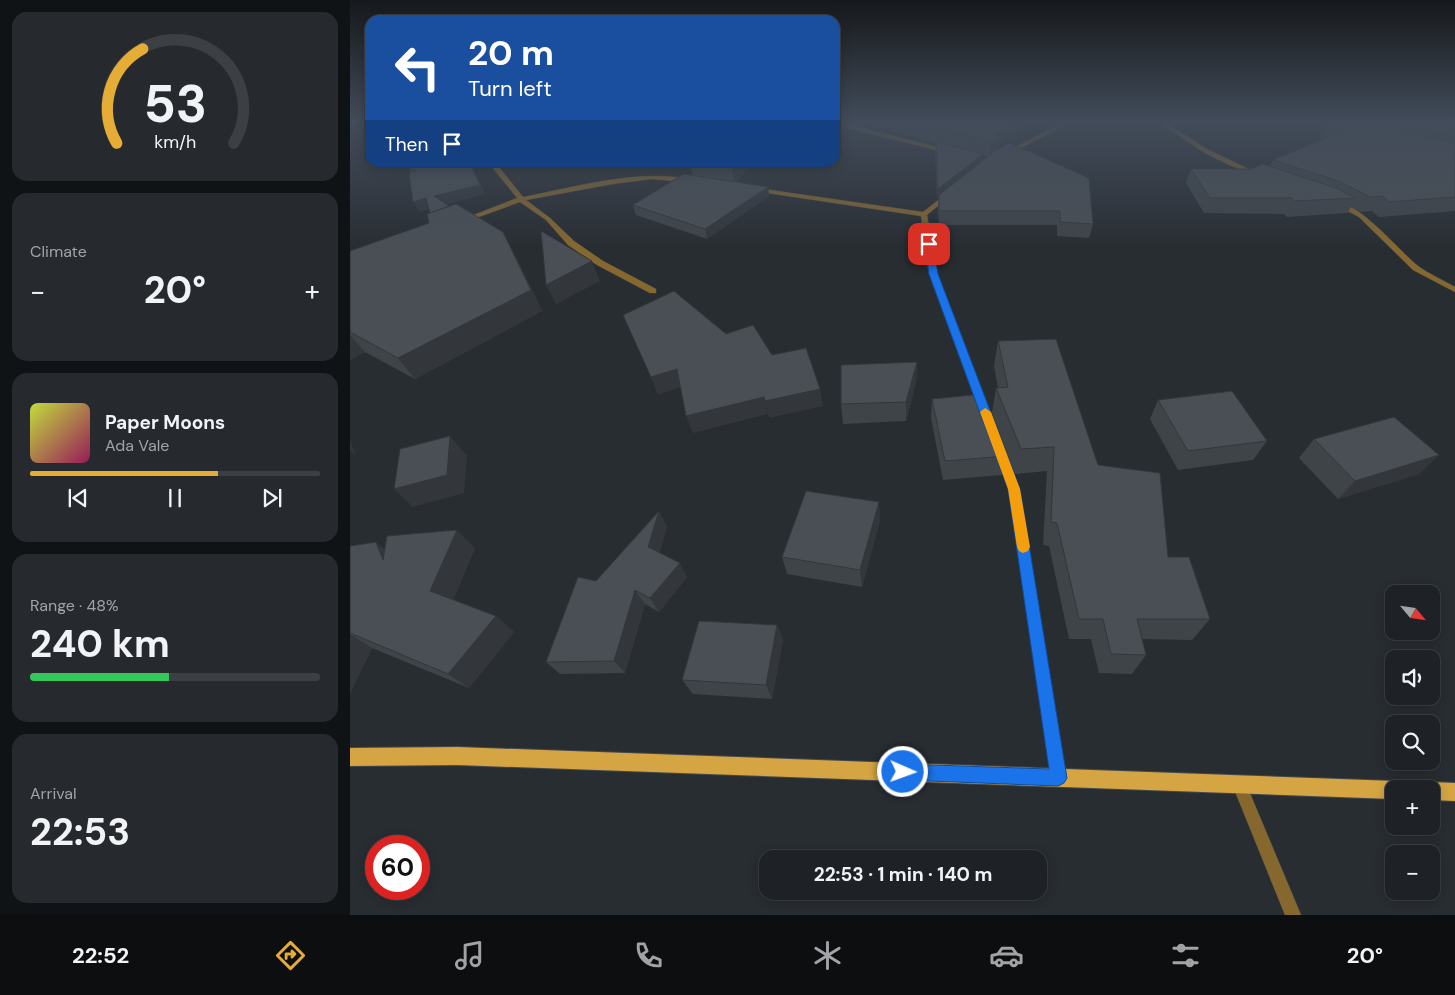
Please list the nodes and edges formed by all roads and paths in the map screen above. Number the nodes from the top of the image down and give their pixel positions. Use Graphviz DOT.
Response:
graph roads {
  1 [pos="1231,164"];
  2 [pos="495,167"];
  3 [pos="1261,175"];
  4 [pos="691,181"];
  5 [pos="749,189"];
  6 [pos="954,190"];
  7 [pos="521,199"];
  8 [pos="1330,200"];
  9 [pos="924,214"];
  10 [pos="458,223"];
  11 [pos="1455,290"];
  12 [pos="653,291"];
  13 [pos="986,414"];
  14 [pos="997,442"];
  15 [pos="350,757"];
  16 [pos="1058,778"];
  17 [pos="1239,784"];
  18 [pos="1385,790"];
  19 [pos="1440,791"];
  20 [pos="1455,792"];
  21 [pos="1292,915"];
  1 -- 3 [label="street"];
  2 -- 7 [label="street"];
  4 -- 7 [label="street"];
  5 -- 9 [label="street"];
  6 -- 9 [label="street"];
  7 -- 10 [label="street"];
  7 -- 12 [label="street"];
  8 -- 11 [label="street"];
  9 -- 13 [label="street"];
  14 -- 16 [label="street"];
  15 -- 16 [label="main road"];
  16 -- 17 [label="main road"];
  17 -- 18 [label="main road"];
  17 -- 21 [label="street"];
  19 -- 20 [label="main road"];
}
